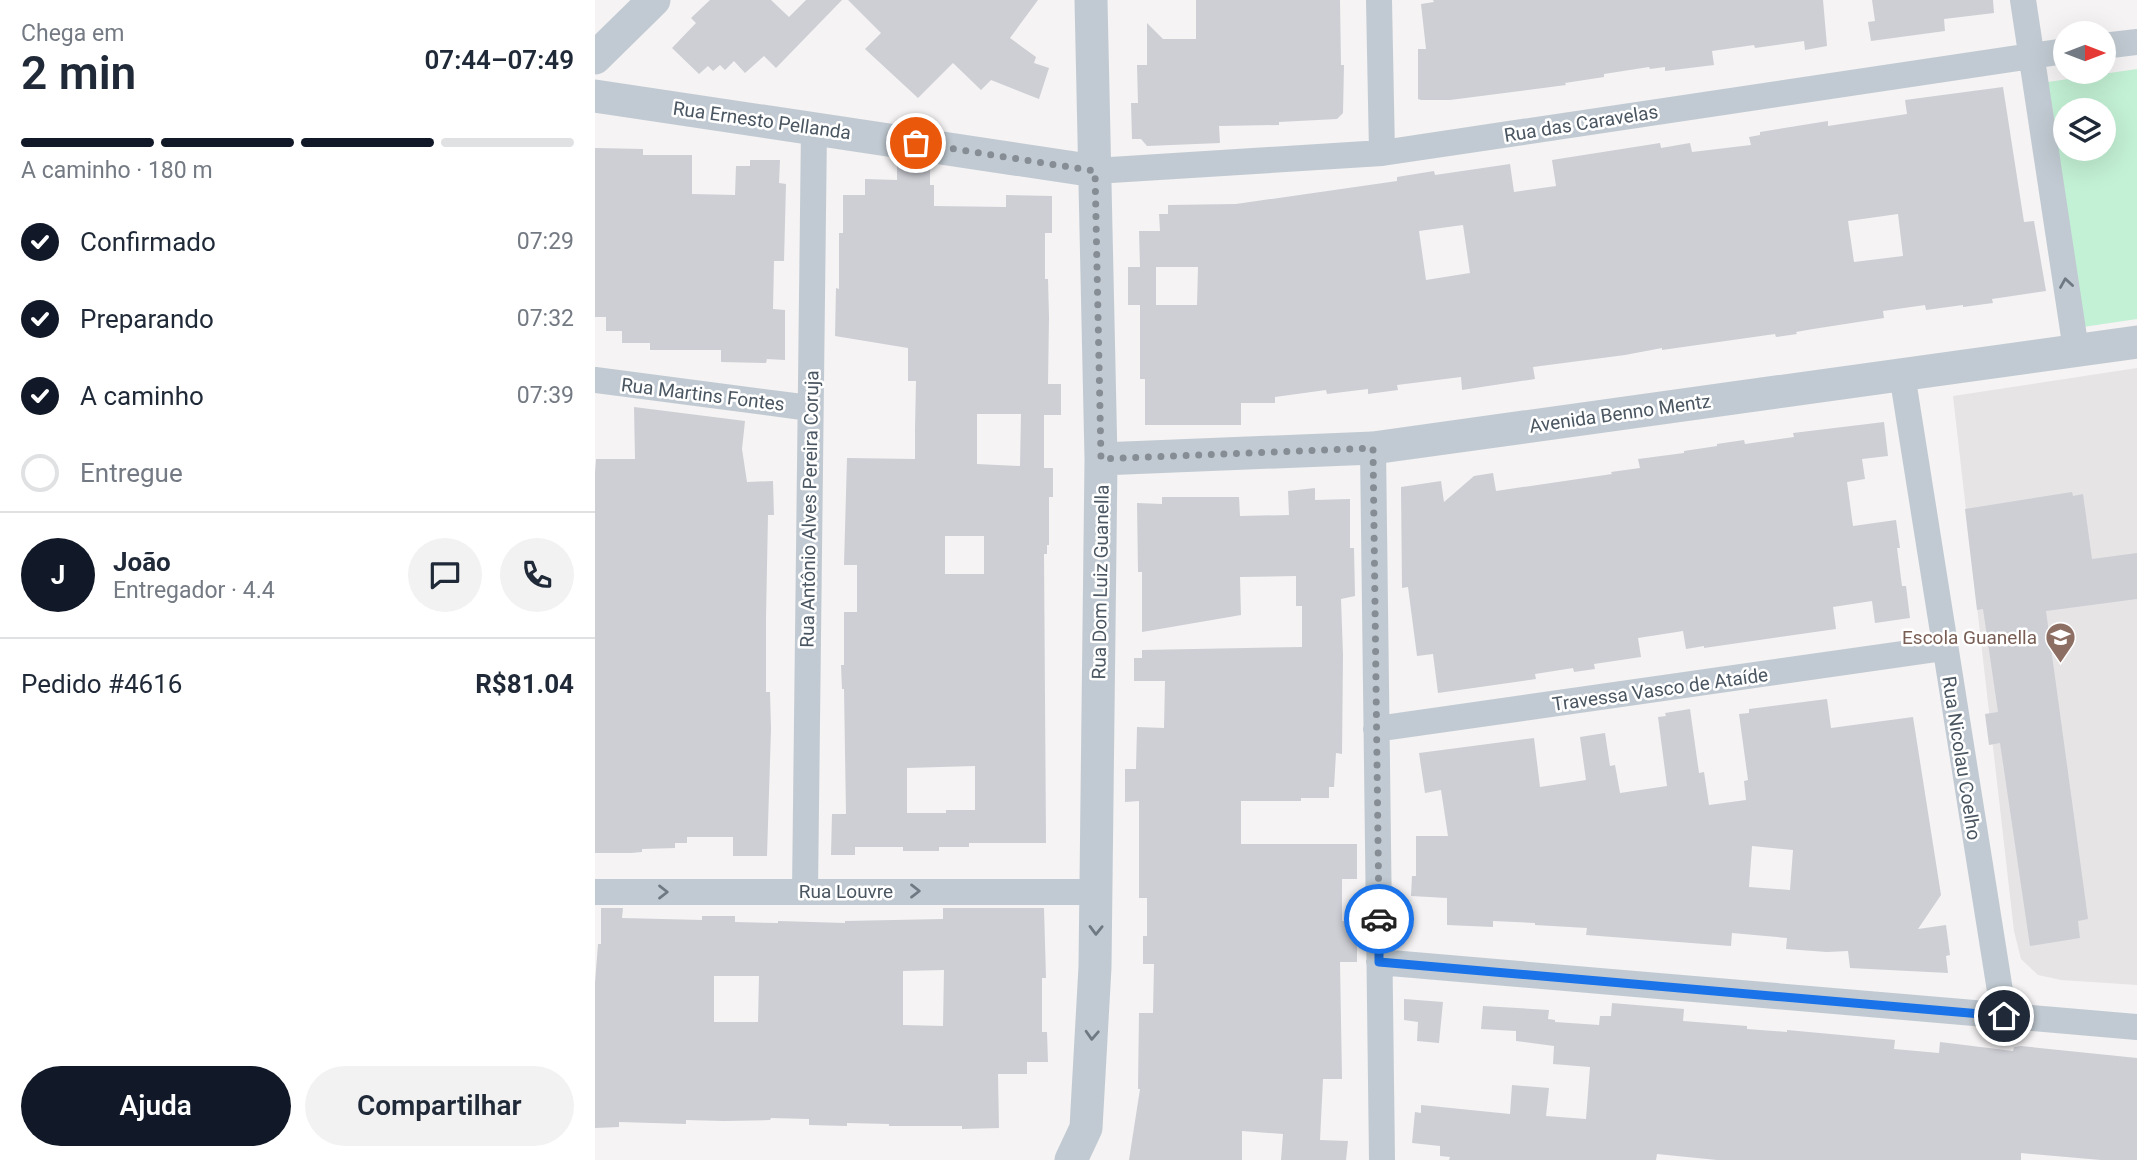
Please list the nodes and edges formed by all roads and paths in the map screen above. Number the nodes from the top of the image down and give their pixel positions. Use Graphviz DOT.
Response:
graph roads {
  1 [pos="655,0"];
  2 [pos="1091,0"];
  3 [pos="1379,0"];
  4 [pos="2023,0"];
  5 [pos="2137,42"];
  6 [pos="2116,44"];
  7 [pos="2053,52"];
  8 [pos="2031,55"];
  9 [pos="595,58"];
  10 [pos="595,96"];
  11 [pos="814,127"];
  12 [pos="1382,153"];
  13 [pos="1095,171"];
  14 [pos="2137,342"];
  15 [pos="2076,350"];
  16 [pos="1902,374"];
  17 [pos="595,380"];
  18 [pos="810,408"];
  19 [pos="1373,448"];
  20 [pos="1101,459"];
  21 [pos="1944,648"];
  22 [pos="1376,729"];
  23 [pos="804,891"];
  24 [pos="595,892"];
  25 [pos="1096,892"];
  26 [pos="1379,962"];
  27 [pos="2004,1016"];
  28 [pos="2137,1027"];
  29 [pos="1071,1160"];
  30 [pos="1382,1160"];
  1 -- 9 [label="street"];
  2 -- 13 [label="street, Rua Dom Luiz Guanella"];
  3 -- 12 [label="street"];
  4 -- 8 [label="street"];
  5 -- 6 [label="street"];
  7 -- 8 [label="street, Rua das Caravelas"];
  8 -- 12 [label="street, Rua das Caravelas"];
  15 -- 8 [label="street, one-way"];
  10 -- 11 [label="street, Rua Ernesto Pellanda"];
  11 -- 13 [label="street, Rua Ernesto Pellanda"];
  11 -- 18 [label="street, Rua Antônio Alves Pereira Coruja"];
  12 -- 13 [label="street, Rua das Caravelas"];
  13 -- 20 [label="street, Rua Dom Luiz Guanella"];
  14 -- 15 [label="street, Avenida Benno Mentz"];
  15 -- 16 [label="street, Avenida Benno Mentz"];
  16 -- 19 [label="street, Avenida Benno Mentz"];
  16 -- 21 [label="street, Rua Nicolau Coelho"];
  17 -- 18 [label="street, Rua Martins Fontes"];
  18 -- 23 [label="street, Rua Antônio Alves Pereira Coruja"];
  19 -- 20 [label="street, Avenida Benno Mentz"];
  19 -- 22 [label="street"];
  20 -- 25 [label="street, Rua Dom Luiz Guanella"];
  21 -- 22 [label="street, Travessa Vasco de Ataíde"];
  21 -- 27 [label="street, Rua Nicolau Coelho"];
  22 -- 26 [label="street"];
  24 -- 23 [label="street, Rua Louvre, one-way"];
  23 -- 25 [label="street, Rua Louvre, one-way"];
  25 -- 29 [label="street, Rua Dom Luiz Guanella, one-way"];
  26 -- 27 [label="street"];
  26 -- 30 [label="street"];
  27 -- 28 [label="street"];
}
